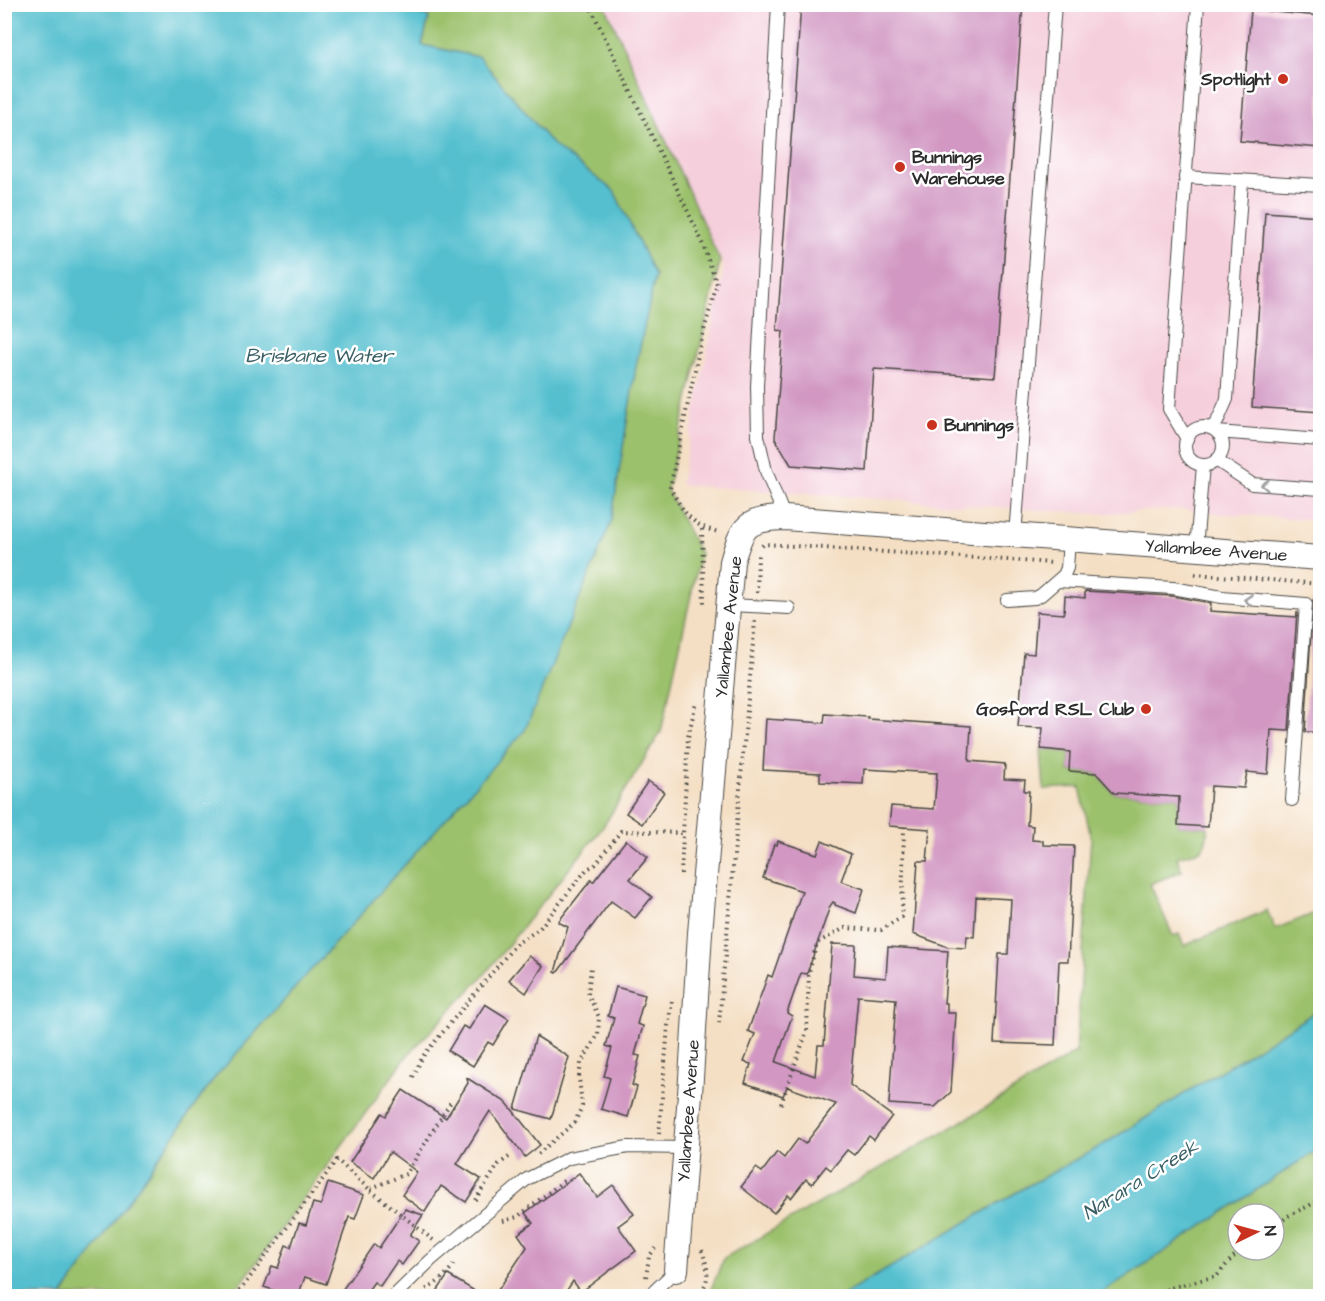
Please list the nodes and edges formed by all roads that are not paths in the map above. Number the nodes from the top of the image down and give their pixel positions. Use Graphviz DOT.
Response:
graph roads {
  1 [pos="778,4"];
  2 [pos="1055,4"];
  3 [pos="1198,4"];
  4 [pos="1185,177"];
  5 [pos="1242,180"];
  6 [pos="1320,185"];
  7 [pos="1214,430"];
  8 [pos="1187,440"];
  9 [pos="1320,440"];
  10 [pos="1216,460"];
  11 [pos="1203,465"];
  12 [pos="1320,489"];
  13 [pos="785,518"];
  14 [pos="1015,536"];
  15 [pos="1069,540"];
  16 [pos="1196,549"];
  17 [pos="1320,558"];
  18 [pos="1058,581"];
  19 [pos="1007,600"];
  20 [pos="728,605"];
  21 [pos="789,608"];
  22 [pos="1292,800"];
  23 [pos="686,1148"];
  24 [pos="676,1270"];
  25 [pos="394,1296"];
  26 [pos="649,1296"];
  1 -- 13 [label="lane"];
  2 -- 14 [label="lane"];
  3 -- 4 [label="lane"];
  4 -- 5 [label="lane"];
  4 -- 8 [label="lane"];
  5 -- 6 [label="lane"];
  5 -- 7 [label="lane"];
  7 -- 8 [label="lane"];
  7 -- 9 [label="lane"];
  7 -- 10 [label="lane"];
  8 -- 11 [label="lane"];
  10 -- 11 [label="lane"];
  12 -- 10 [label="lane, one-way"];
  11 -- 16 [label="lane"];
  13 -- 14 [label="street, Yallambee Avenue"];
  13 -- 20 [label="street, Yallambee Avenue"];
  14 -- 15 [label="street, Yallambee Avenue"];
  15 -- 16 [label="street, Yallambee Avenue"];
  15 -- 18 [label="lane"];
  16 -- 17 [label="street, Yallambee Avenue"];
  18 -- 19 [label="lane"];
  22 -- 18 [label="lane, one-way"];
  20 -- 21 [label="lane"];
  20 -- 23 [label="street, Yallambee Avenue"];
  23 -- 24 [label="street, Yallambee Avenue"];
  23 -- 25 [label="lane"];
  24 -- 26 [label="lane"];
}
